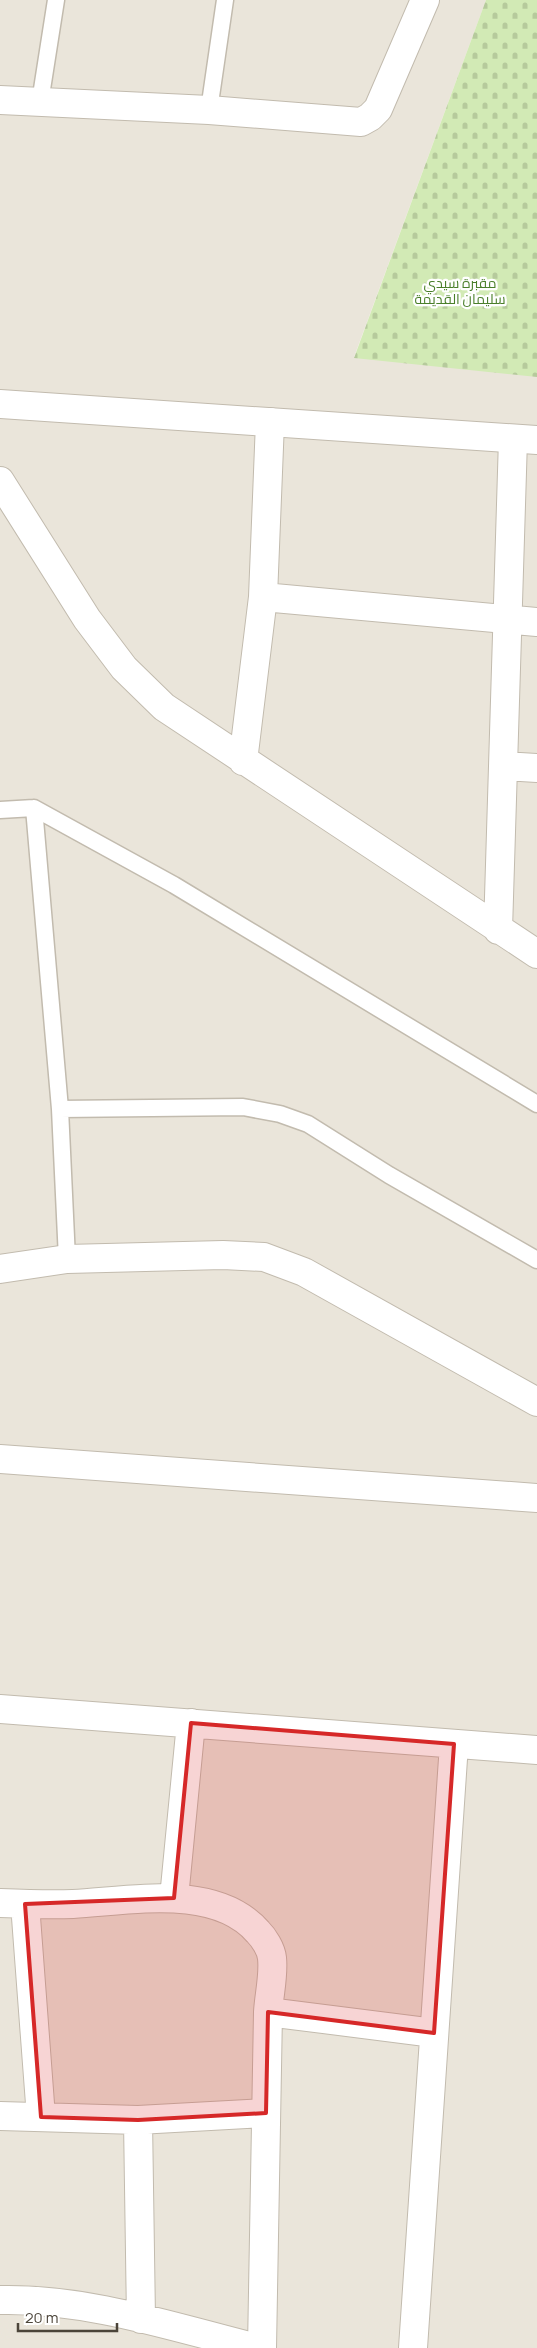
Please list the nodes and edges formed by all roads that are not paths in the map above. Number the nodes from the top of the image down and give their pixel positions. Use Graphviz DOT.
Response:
graph roads {
  1 [pos="56,0"];
  2 [pos="225,0"];
  3 [pos="425,0"];
  4 [pos="0,100"];
  5 [pos="40,102"];
  6 [pos="209,110"];
  7 [pos="0,404"];
  8 [pos="270,422"];
  9 [pos="525,439"];
  10 [pos="0,481"];
  11 [pos="263,597"];
  12 [pos="506,619"];
  13 [pos="537,622"];
  14 [pos="243,761"];
  15 [pos="503,766"];
  16 [pos="537,768"];
  17 [pos="34,808"];
  18 [pos="0,810"];
  19 [pos="498,930"];
  20 [pos="537,954"];
  21 [pos="537,1104"];
  22 [pos="60,1109"];
  23 [pos="67,1259"];
  24 [pos="537,1260"];
  25 [pos="0,1269"];
  26 [pos="537,1402"];
  27 [pos="0,1459"];
  28 [pos="537,1498"];
  29 [pos="0,1708"];
  30 [pos="191,1723"];
  31 [pos="454,1744"];
  32 [pos="537,1750"];
  33 [pos="174,1898"];
  34 [pos="12,1903"];
  35 [pos="268,2012"];
  36 [pos="434,2033"];
  37 [pos="266,2113"];
  38 [pos="0,2116"];
  39 [pos="41,2117"];
  40 [pos="138,2120"];
  41 [pos="0,2300"];
  42 [pos="141,2319"];
  43 [pos="257,2348"];
  44 [pos="262,2348"];
  45 [pos="413,2348"];
  1 -- 5 [label="lane"];
  2 -- 6 [label="lane"];
  3 -- 6 [label="street"];
  4 -- 5 [label="street"];
  5 -- 6 [label="street"];
  7 -- 8 [label="street"];
  8 -- 9 [label="street"];
  8 -- 11 [label="street"];
  9 -- 12 [label="street"];
  10 -- 14 [label="street"];
  11 -- 12 [label="street"];
  11 -- 14 [label="street"];
  12 -- 13 [label="street"];
  12 -- 15 [label="street"];
  14 -- 19 [label="street"];
  15 -- 16 [label="street"];
  15 -- 19 [label="street"];
  17 -- 18 [label="lane"];
  17 -- 21 [label="lane"];
  17 -- 22 [label="lane"];
  19 -- 20 [label="street"];
  22 -- 23 [label="lane"];
  22 -- 24 [label="lane"];
  23 -- 25 [label="street"];
  23 -- 26 [label="street"];
  27 -- 28 [label="street"];
  29 -- 30 [label="street"];
  30 -- 31 [label="street"];
  30 -- 33 [label="street"];
  31 -- 32 [label="street"];
  31 -- 36 [label="street"];
  33 -- 34 [label="street"];
  33 -- 35 [label="street"];
  34 -- 39 [label="street"];
  35 -- 36 [label="street"];
  35 -- 37 [label="street"];
  36 -- 45 [label="street"];
  37 -- 40 [label="street"];
  37 -- 44 [label="street"];
  38 -- 39 [label="street"];
  39 -- 40 [label="street"];
  40 -- 42 [label="street"];
  41 -- 42 [label="street"];
  42 -- 43 [label="street"];
}
